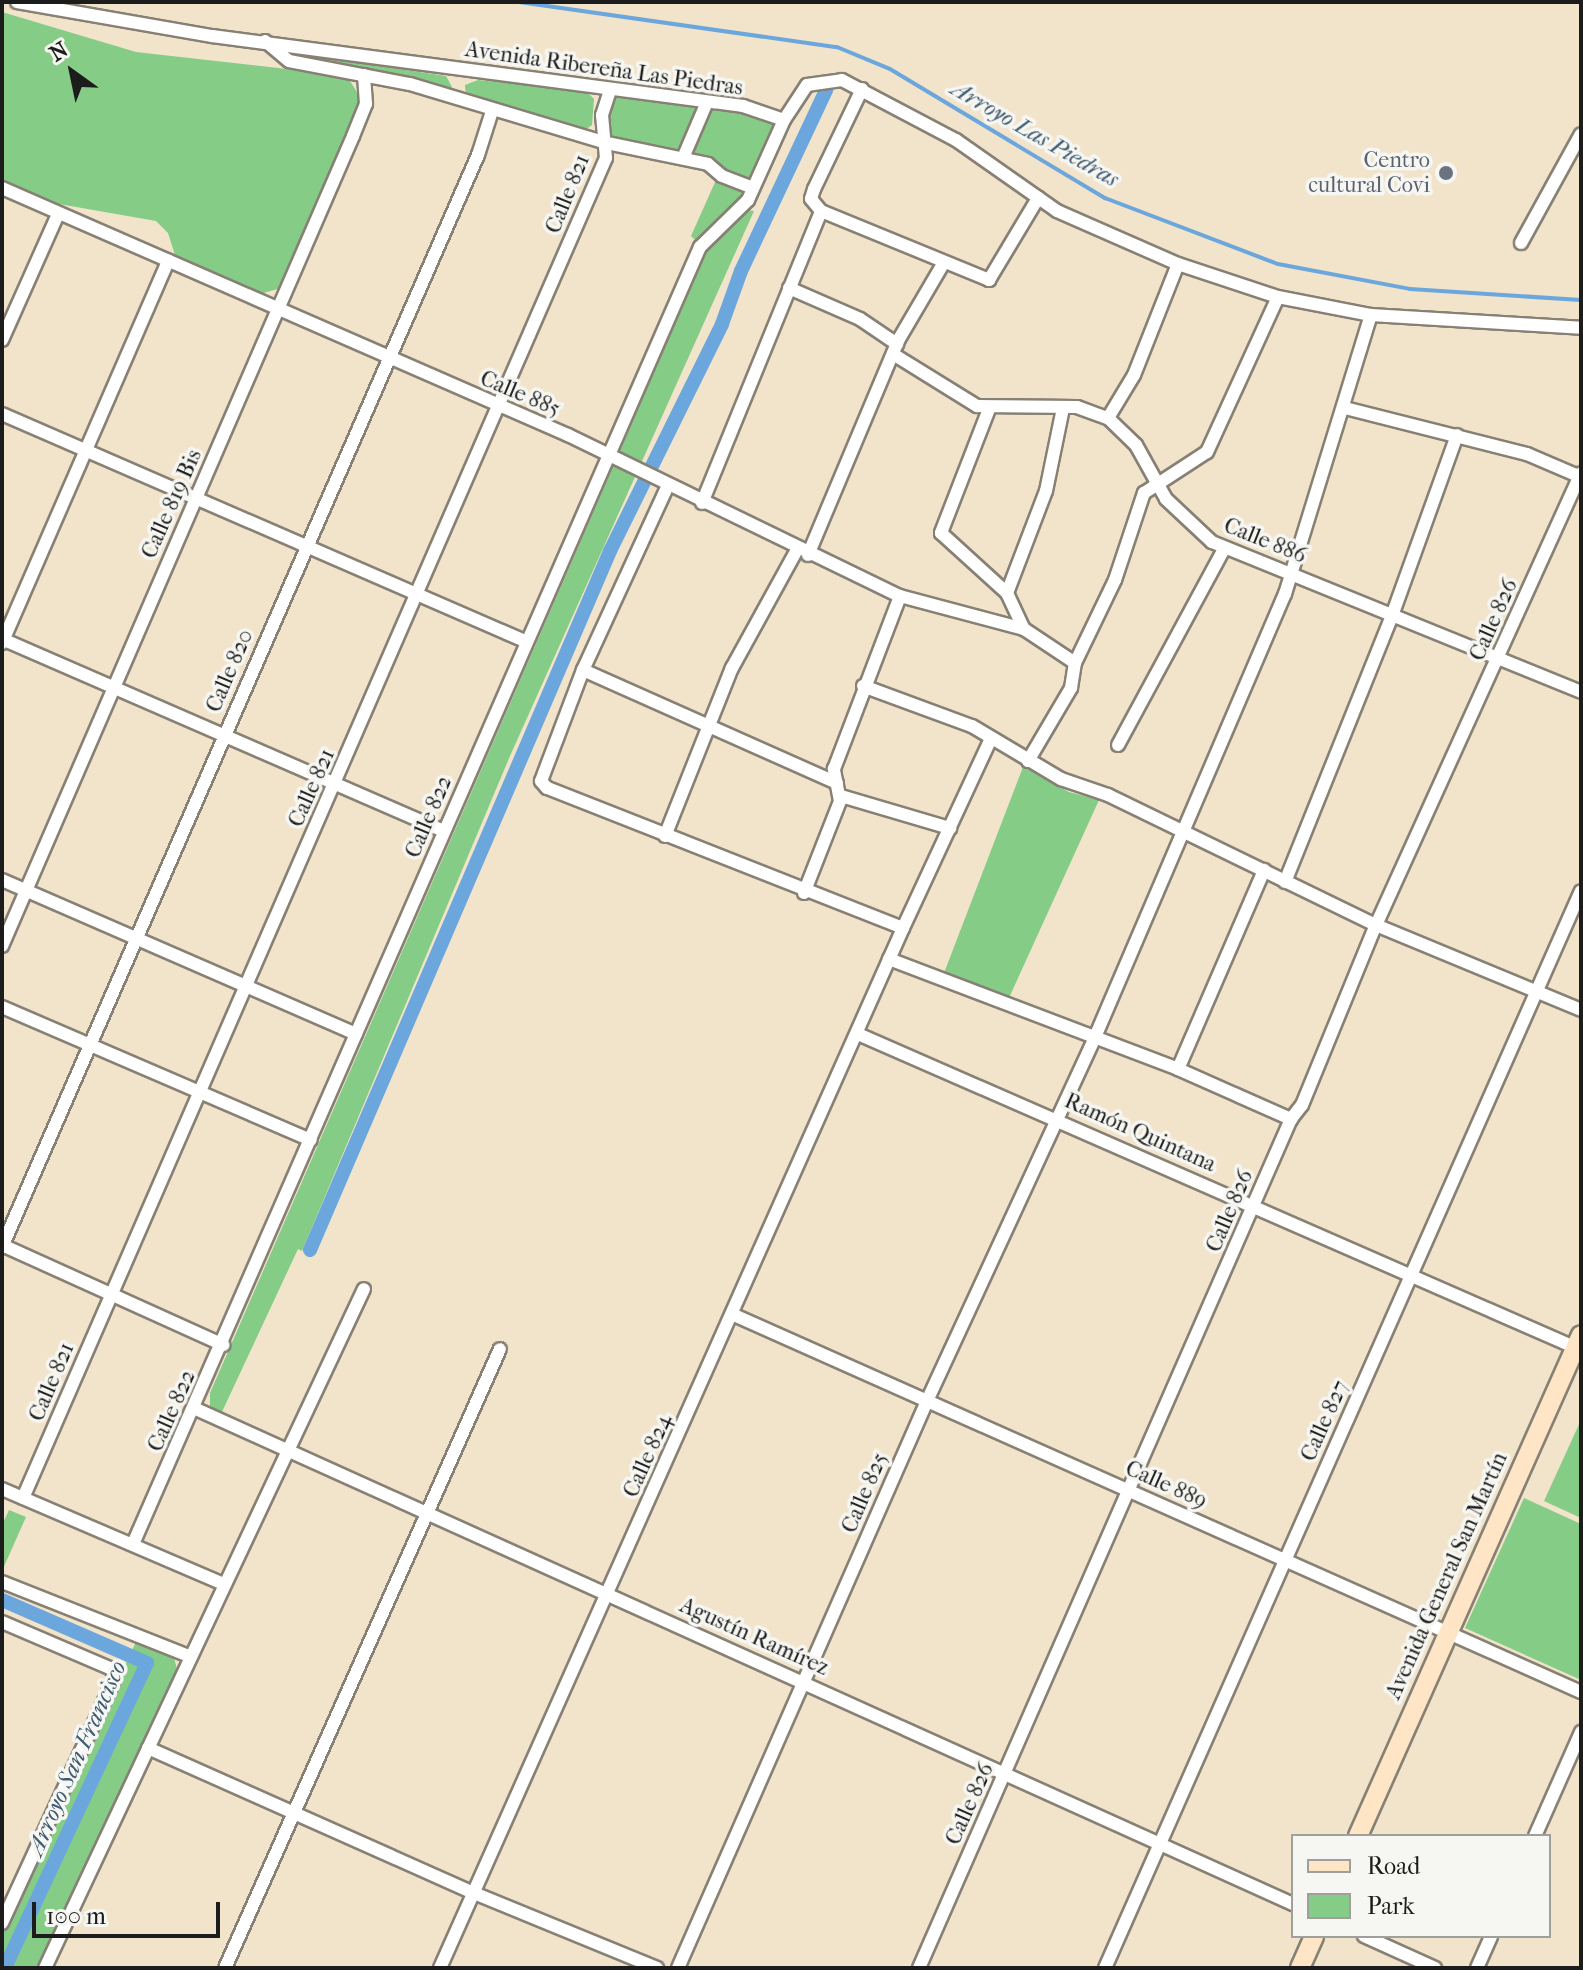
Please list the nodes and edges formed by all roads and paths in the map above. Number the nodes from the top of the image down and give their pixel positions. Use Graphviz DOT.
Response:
graph roads {
  1 [pos="17,2"];
  2 [pos="265,41"];
  3 [pos="463,71"];
  4 [pos="364,75"];
  5 [pos="862,89"];
  6 [pos="610,90"];
  7 [pos="459,98"];
  8 [pos="707,102"];
  9 [pos="492,111"];
  10 [pos="784,120"];
  11 [pos="1581,134"];
  12 [pos="607,143"];
  13 [pos="683,158"];
  14 [pos="2,188"];
  15 [pos="753,188"];
  16 [pos="1038,198"];
  17 [pos="821,211"];
  18 [pos="58,214"];
  19 [pos="1521,243"];
  20 [pos="168,261"];
  21 [pos="943,264"];
  22 [pos="1178,264"];
  23 [pos="789,288"];
  24 [pos="1278,297"];
  25 [pos="2,302"];
  26 [pos="15,308"];
  27 [pos="278,309"];
  28 [pos="1371,315"];
  29 [pos="1581,328"];
  30 [pos="2,340"];
  31 [pos="895,349"];
  32 [pos="388,358"];
  33 [pos="500,408"];
  34 [pos="1063,408"];
  35 [pos="1345,408"];
  36 [pos="989,409"];
  37 [pos="2,414"];
  38 [pos="1108,418"];
  39 [pos="1457,435"];
  40 [pos="85,450"];
  41 [pos="609,458"];
  42 [pos="1580,476"];
  43 [pos="1157,481"];
  44 [pos="662,484"];
  45 [pos="196,500"];
  46 [pos="702,503"];
  47 [pos="306,545"];
  48 [pos="1224,549"];
  49 [pos="802,552"];
  50 [pos="1293,575"];
  51 [pos="1007,593"];
  52 [pos="417,596"];
  53 [pos="900,596"];
  54 [pos="1393,613"];
  55 [pos="1024,629"];
  56 [pos="2,641"];
  57 [pos="527,642"];
  58 [pos="1499,658"];
  59 [pos="1075,663"];
  60 [pos="583,670"];
  61 [pos="863,686"];
  62 [pos="112,689"];
  63 [pos="1581,692"];
  64 [pos="708,722"];
  65 [pos="223,737"];
  66 [pos="991,738"];
  67 [pos="1118,745"];
  68 [pos="1028,761"];
  69 [pos="335,785"];
  70 [pos="839,790"];
  71 [pos="950,828"];
  72 [pos="444,831"];
  73 [pos="1180,832"];
  74 [pos="665,836"];
  75 [pos="1264,870"];
  76 [pos="2,880"];
  77 [pos="1285,882"];
  78 [pos="26,891"];
  79 [pos="1581,891"];
  80 [pos="804,893"];
  81 [pos="1376,925"];
  82 [pos="903,928"];
  83 [pos="135,939"];
  84 [pos="2,946"];
  85 [pos="889,959"];
  86 [pos="246,988"];
  87 [pos="1537,990"];
  88 [pos="2,1007"];
  89 [pos="1581,1010"];
  90 [pos="356,1034"];
  91 [pos="858,1034"];
  92 [pos="1095,1037"];
  93 [pos="89,1044"];
  94 [pos="1178,1069"];
  95 [pos="199,1094"];
  96 [pos="1057,1118"];
  97 [pos="1291,1119"];
  98 [pos="311,1140"];
  99 [pos="1255,1206"];
  100 [pos="2,1246"];
  101 [pos="1412,1277"];
  102 [pos="364,1289"];
  103 [pos="112,1295"];
  104 [pos="734,1315"];
  105 [pos="223,1345"];
  106 [pos="1579,1345"];
  107 [pos="500,1349"];
  108 [pos="927,1401"];
  109 [pos="196,1409"];
  110 [pos="286,1450"];
  111 [pos="2,1489"];
  112 [pos="1129,1490"];
  113 [pos="23,1498"];
  114 [pos="428,1513"];
  115 [pos="133,1544"];
  116 [pos="1285,1559"];
  117 [pos="2,1582"];
  118 [pos="224,1584"];
  119 [pos="608,1593"];
  120 [pos="2,1622"];
  121 [pos="1448,1631"];
  122 [pos="191,1657"];
  123 [pos="806,1682"];
  124 [pos="1581,1692"];
  125 [pos="1581,1732"];
  126 [pos="148,1748"];
  127 [pos="1004,1776"];
  128 [pos="293,1813"];
  129 [pos="1359,1834"];
  130 [pos="1536,1834"];
  131 [pos="1160,1846"];
  132 [pos="474,1893"];
  133 [pos="1291,1903"];
  134 [pos="3,1917"];
  135 [pos="1313,1938"];
  136 [pos="1368,1938"];
  137 [pos="1490,1938"];
  138 [pos="45,1968"];
  139 [pos="225,1968"];
  140 [pos="440,1968"];
  141 [pos="657,1968"];
  142 [pos="678,1968"];
  143 [pos="919,1968"];
  144 [pos="1105,1968"];
  145 [pos="1300,1968"];
  146 [pos="1435,1968"];
  147 [pos="1477,1968"];
  1 -- 2 [label="street, Avenida Ribereña Las Piedras"];
  2 -- 3 [label="street, Avenida Ribereña Las Piedras"];
  2 -- 4 [label="street, Avenida Ribereña Las Piedras"];
  3 -- 6 [label="street, Avenida Ribereña Las Piedras"];
  3 -- 7 [label="street"];
  4 -- 7 [label="street, Avenida Ribereña Las Piedras"];
  4 -- 27 [label="street, Calle 819 Bis"];
  5 -- 10 [label="street"];
  5 -- 16 [label="street"];
  5 -- 17 [label="street"];
  6 -- 8 [label="street, Avenida Ribereña Las Piedras"];
  6 -- 12 [label="street, Calle 821"];
  7 -- 9 [label="street, Avenida Ribereña Las Piedras"];
  8 -- 10 [label="street, Avenida Ribereña Las Piedras"];
  8 -- 13 [label="street"];
  9 -- 12 [label="street, Avenida Ribereña Las Piedras"];
  9 -- 32 [label="street, Calle 820"];
  10 -- 15 [label="street, Calle 822"];
  11 -- 19 [label="street"];
  12 -- 13 [label="street, Avenida Ribereña Las Piedras"];
  12 -- 33 [label="street, Calle 821"];
  13 -- 15 [label="street, Avenida Ribereña Las Piedras"];
  14 -- 18 [label="street, Calle 885"];
  15 -- 41 [label="street, Calle 822"];
  16 -- 21 [label="street"];
  16 -- 22 [label="street"];
  17 -- 21 [label="street"];
  17 -- 23 [label="street"];
  18 -- 20 [label="street, Calle 885"];
  18 -- 26 [label="street"];
  20 -- 27 [label="street, Calle 885"];
  20 -- 40 [label="street"];
  21 -- 31 [label="street"];
  22 -- 24 [label="street"];
  22 -- 38 [label="street"];
  23 -- 31 [label="street, Calle 886"];
  23 -- 46 [label="street"];
  24 -- 28 [label="street"];
  24 -- 43 [label="street"];
  25 -- 26 [label="street"];
  26 -- 30 [label="street"];
  27 -- 32 [label="street, Calle 885"];
  27 -- 45 [label="street, Calle 819 Bis"];
  28 -- 29 [label="street"];
  28 -- 35 [label="street, Calle 825"];
  31 -- 36 [label="street, Calle 886"];
  31 -- 49 [label="street"];
  32 -- 33 [label="street, Calle 885"];
  32 -- 47 [label="street, Calle 820"];
  33 -- 41 [label="street, Calle 885"];
  33 -- 52 [label="street, Calle 821"];
  34 -- 36 [label="street, Calle 886"];
  34 -- 38 [label="street, Calle 886"];
  34 -- 51 [label="street"];
  35 -- 39 [label="street"];
  35 -- 50 [label="street, Calle 825"];
  36 -- 51 [label="street"];
  37 -- 40 [label="street"];
  38 -- 43 [label="street, Calle 886"];
  39 -- 42 [label="street"];
  39 -- 54 [label="street"];
  40 -- 45 [label="street"];
  40 -- 56 [label="street"];
  41 -- 44 [label="street, Calle 885"];
  41 -- 57 [label="street, Calle 822"];
  42 -- 58 [label="street, Calle 826"];
  43 -- 48 [label="street, Calle 886"];
  43 -- 59 [label="street"];
  44 -- 46 [label="street, Calle 885"];
  44 -- 60 [label="street"];
  45 -- 47 [label="street"];
  45 -- 62 [label="street, Calle 819 Bis"];
  46 -- 49 [label="street, Calle 885"];
  47 -- 52 [label="street"];
  47 -- 65 [label="street, Calle 820"];
  48 -- 50 [label="street, Calle 886"];
  48 -- 67 [label="street"];
  49 -- 53 [label="street, Calle 885"];
  49 -- 64 [label="street"];
  50 -- 54 [label="street, Calle 886"];
  50 -- 73 [label="street, Calle 825"];
  51 -- 55 [label="street"];
  52 -- 57 [label="street"];
  52 -- 69 [label="street, Calle 821"];
  53 -- 55 [label="street, Calle 885"];
  53 -- 61 [label="street"];
  54 -- 58 [label="street, Calle 886"];
  54 -- 77 [label="street"];
  55 -- 59 [label="street"];
  56 -- 62 [label="street"];
  57 -- 72 [label="street, Calle 822"];
  58 -- 63 [label="street, Calle 886"];
  58 -- 81 [label="street, Calle 826"];
  59 -- 68 [label="street"];
  60 -- 64 [label="street"];
  60 -- 74 [label="street"];
  61 -- 66 [label="street"];
  61 -- 70 [label="street"];
  62 -- 65 [label="street"];
  62 -- 78 [label="street, Calle 819 Bis"];
  64 -- 70 [label="street"];
  64 -- 74 [label="street"];
  65 -- 69 [label="street"];
  65 -- 83 [label="street, Calle 820"];
  66 -- 68 [label="street"];
  66 -- 71 [label="street"];
  68 -- 73 [label="street"];
  69 -- 72 [label="street"];
  69 -- 86 [label="street, Calle 821"];
  70 -- 71 [label="street"];
  70 -- 80 [label="street"];
  71 -- 82 [label="street"];
  72 -- 90 [label="street, Calle 822"];
  73 -- 75 [label="street"];
  73 -- 92 [label="street, Calle 825"];
  74 -- 80 [label="street"];
  75 -- 77 [label="street"];
  75 -- 94 [label="street"];
  76 -- 78 [label="street"];
  77 -- 81 [label="street"];
  78 -- 83 [label="street"];
  78 -- 84 [label="street, Calle 819 Bis"];
  79 -- 87 [label="street, Calle 827"];
  80 -- 82 [label="street"];
  81 -- 87 [label="street"];
  81 -- 97 [label="street, Calle 826"];
  82 -- 85 [label="street, Calle 824"];
  83 -- 86 [label="street"];
  83 -- 93 [label="street, Calle 820"];
  85 -- 91 [label="street, Calle 824"];
  85 -- 92 [label="street"];
  86 -- 90 [label="street"];
  86 -- 95 [label="street, Calle 821"];
  87 -- 89 [label="street"];
  87 -- 101 [label="street, Calle 827"];
  88 -- 93 [label="street"];
  90 -- 98 [label="street, Calle 822"];
  91 -- 96 [label="street, Ramón Quintana"];
  91 -- 104 [label="street, Calle 824"];
  92 -- 94 [label="street"];
  92 -- 96 [label="street, Calle 825"];
  93 -- 95 [label="street"];
  93 -- 100 [label="street, Calle 820"];
  94 -- 97 [label="street"];
  95 -- 98 [label="street"];
  95 -- 103 [label="street, Calle 821"];
  96 -- 99 [label="street, Ramón Quintana"];
  96 -- 108 [label="street, Calle 825"];
  97 -- 99 [label="street, Calle 826"];
  98 -- 105 [label="street, Calle 822"];
  99 -- 101 [label="street, Ramón Quintana"];
  99 -- 112 [label="street, Calle 826"];
  100 -- 103 [label="street"];
  101 -- 106 [label="street, Ramón Quintana"];
  101 -- 116 [label="street, Calle 827"];
  102 -- 110 [label="street"];
  103 -- 105 [label="street"];
  103 -- 113 [label="street, Calle 821"];
  104 -- 108 [label="street, Calle 889"];
  104 -- 119 [label="street, Calle 824"];
  105 -- 109 [label="street, Calle 822"];
  106 -- 121 [label="main road, Avenida General San Martín"];
  107 -- 114 [label="street"];
  108 -- 112 [label="street, Calle 889"];
  108 -- 123 [label="street, Calle 825"];
  109 -- 110 [label="street, Agustín Ramírez"];
  109 -- 115 [label="street, Calle 822"];
  110 -- 114 [label="street, Agustín Ramírez"];
  110 -- 118 [label="street"];
  111 -- 113 [label="street"];
  112 -- 116 [label="street, Calle 889"];
  112 -- 127 [label="street, Calle 826"];
  113 -- 115 [label="street"];
  114 -- 119 [label="street, Agustín Ramírez"];
  114 -- 128 [label="street"];
  115 -- 118 [label="street"];
  116 -- 121 [label="street, Calle 889"];
  116 -- 131 [label="street, Calle 827"];
  117 -- 122 [label="street"];
  118 -- 122 [label="street"];
  119 -- 123 [label="street, Agustín Ramírez"];
  119 -- 132 [label="street, Calle 824"];
  120 -- 134 [label="street"];
  121 -- 124 [label="street, Calle 889"];
  121 -- 129 [label="main road, Avenida General San Martín"];
  122 -- 126 [label="street"];
  123 -- 127 [label="street, Agustín Ramírez"];
  123 -- 142 [label="street, Calle 825"];
  125 -- 130 [label="street"];
  126 -- 128 [label="street"];
  126 -- 138 [label="street"];
  127 -- 131 [label="street, Agustín Ramírez"];
  127 -- 143 [label="street, Calle 826"];
  128 -- 132 [label="street"];
  128 -- 139 [label="street"];
  131 -- 133 [label="street, Agustín Ramírez"];
  131 -- 144 [label="street, Calle 827"];
  132 -- 140 [label="street, Calle 824"];
  132 -- 141 [label="street"];
  135 -- 145 [label="main road"];
  136 -- 146 [label="street"];
  137 -- 147 [label="street"];
}
